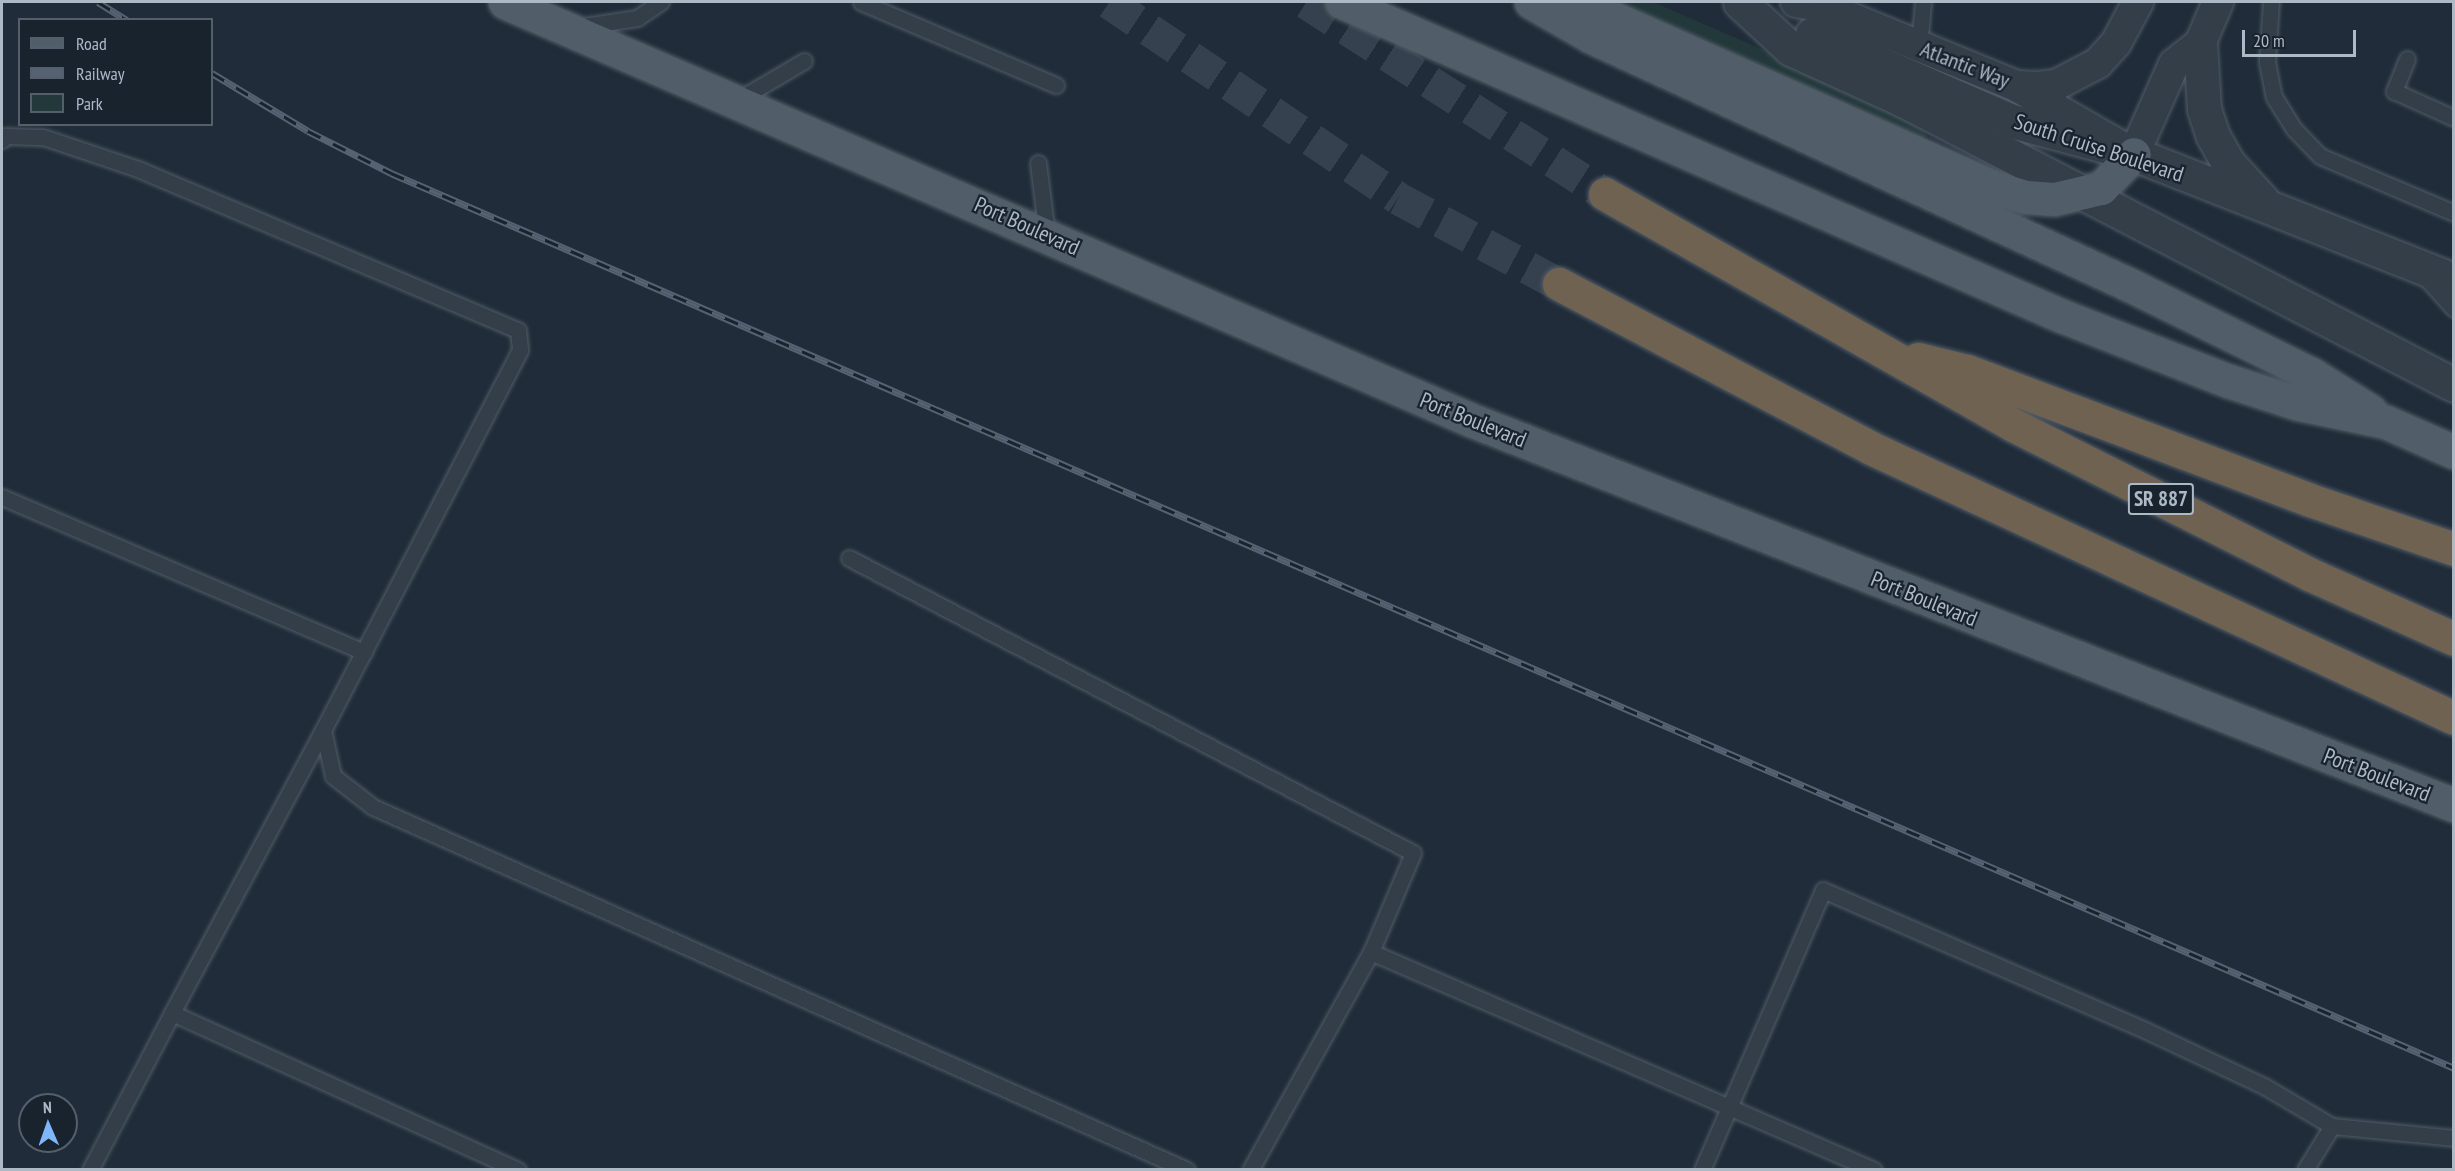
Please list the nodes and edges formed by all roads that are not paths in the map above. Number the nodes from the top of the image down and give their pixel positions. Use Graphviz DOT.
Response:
graph roads {
  1 [pos="505,2"];
  2 [pos="543,2"];
  3 [pos="661,2"];
  4 [pos="861,2"];
  5 [pos="1342,2"];
  6 [pos="1531,2"];
  7 [pos="1565,2"];
  8 [pos="1740,2"];
  9 [pos="1750,2"];
  10 [pos="1796,2"];
  11 [pos="1923,2"];
  12 [pos="2138,2"];
  13 [pos="2218,2"];
  14 [pos="2271,2"];
  15 [pos="572,28"];
  16 [pos="2200,44"];
  17 [pos="1919,47"];
  18 [pos="2407,59"];
  19 [pos="804,61"];
  20 [pos="1056,85"];
  21 [pos="2017,86"];
  22 [pos="736,101"];
  23 [pos="2454,117"];
  24 [pos="2,140"];
  25 [pos="2134,154"];
  26 [pos="1038,163"];
  27 [pos="1605,194"];
  28 [pos="2081,194"];
  29 [pos="2267,206"];
  30 [pos="2454,213"];
  31 [pos="1047,235"];
  32 [pos="2410,261"];
  33 [pos="2454,280"];
  34 [pos="1559,284"];
  35 [pos="2454,309"];
  36 [pos="1874,348"];
  37 [pos="2454,385"];
  38 [pos="2386,422"];
  39 [pos="2454,452"];
  40 [pos="2,497"];
  41 [pos="2454,549"];
  42 [pos="849,558"];
  43 [pos="2454,639"];
  44 [pos="364,652"];
  45 [pos="2454,718"];
  46 [pos="323,730"];
  47 [pos="2454,805"];
  48 [pos="1371,952"];
  49 [pos="172,1013"];
  50 [pos="1729,1108"];
  51 [pos="2332,1126"];
  52 [pos="2454,1137"];
  53 [pos="90,1170"];
  54 [pos="518,1170"];
  55 [pos="1187,1170"];
  56 [pos="1250,1170"];
  57 [pos="1702,1170"];
  58 [pos="1874,1170"];
  59 [pos="2305,1170"];
  1 -- 15 [label="main road, Port Boulevard"];
  2 -- 15 [label="main road"];
  3 -- 15 [label="lane"];
  4 -- 20 [label="lane"];
  5 -- 38 [label="main road"];
  6 -- 38 [label="main road"];
  7 -- 28 [label="main road"];
  8 -- 28 [label="street"];
  9 -- 25 [label="street, South Cruise Boulevard"];
  10 -- 17 [label="street, Atlantic Way"];
  11 -- 17 [label="lane"];
  12 -- 21 [label="street, Atlantic Way"];
  13 -- 16 [label="street"];
  14 -- 30 [label="lane"];
  15 -- 22 [label="main road, Port Boulevard"];
  16 -- 25 [label="street"];
  16 -- 29 [label="street"];
  17 -- 21 [label="street, Atlantic Way"];
  18 -- 23 [label="lane"];
  19 -- 22 [label="lane"];
  21 -- 25 [label="street"];
  22 -- 31 [label="main road, Port Boulevard"];
  24 -- 44 [label="lane"];
  25 -- 28 [label="main road"];
  25 -- 29 [label="street, South Cruise Boulevard"];
  26 -- 31 [label="lane"];
  27 -- 36 [label="highway, SR 887"];
  28 -- 37 [label="street"];
  29 -- 32 [label="street, South Cruise Boulevard"];
  31 -- 47 [label="main road, Port Boulevard"];
  32 -- 33 [label="street, South Cruise Boulevard"];
  32 -- 35 [label="lane"];
  34 -- 45 [label="highway"];
  36 -- 41 [label="highway"];
  36 -- 43 [label="highway, SR 887"];
  38 -- 39 [label="main road"];
  40 -- 44 [label="lane"];
  42 -- 48 [label="lane"];
  44 -- 46 [label="lane"];
  46 -- 49 [label="lane"];
  46 -- 55 [label="lane"];
  48 -- 50 [label="lane"];
  48 -- 56 [label="lane"];
  49 -- 53 [label="lane"];
  49 -- 54 [label="lane"];
  50 -- 51 [label="lane"];
  50 -- 57 [label="lane"];
  50 -- 58 [label="lane"];
  51 -- 52 [label="lane"];
  51 -- 59 [label="lane"];
}
